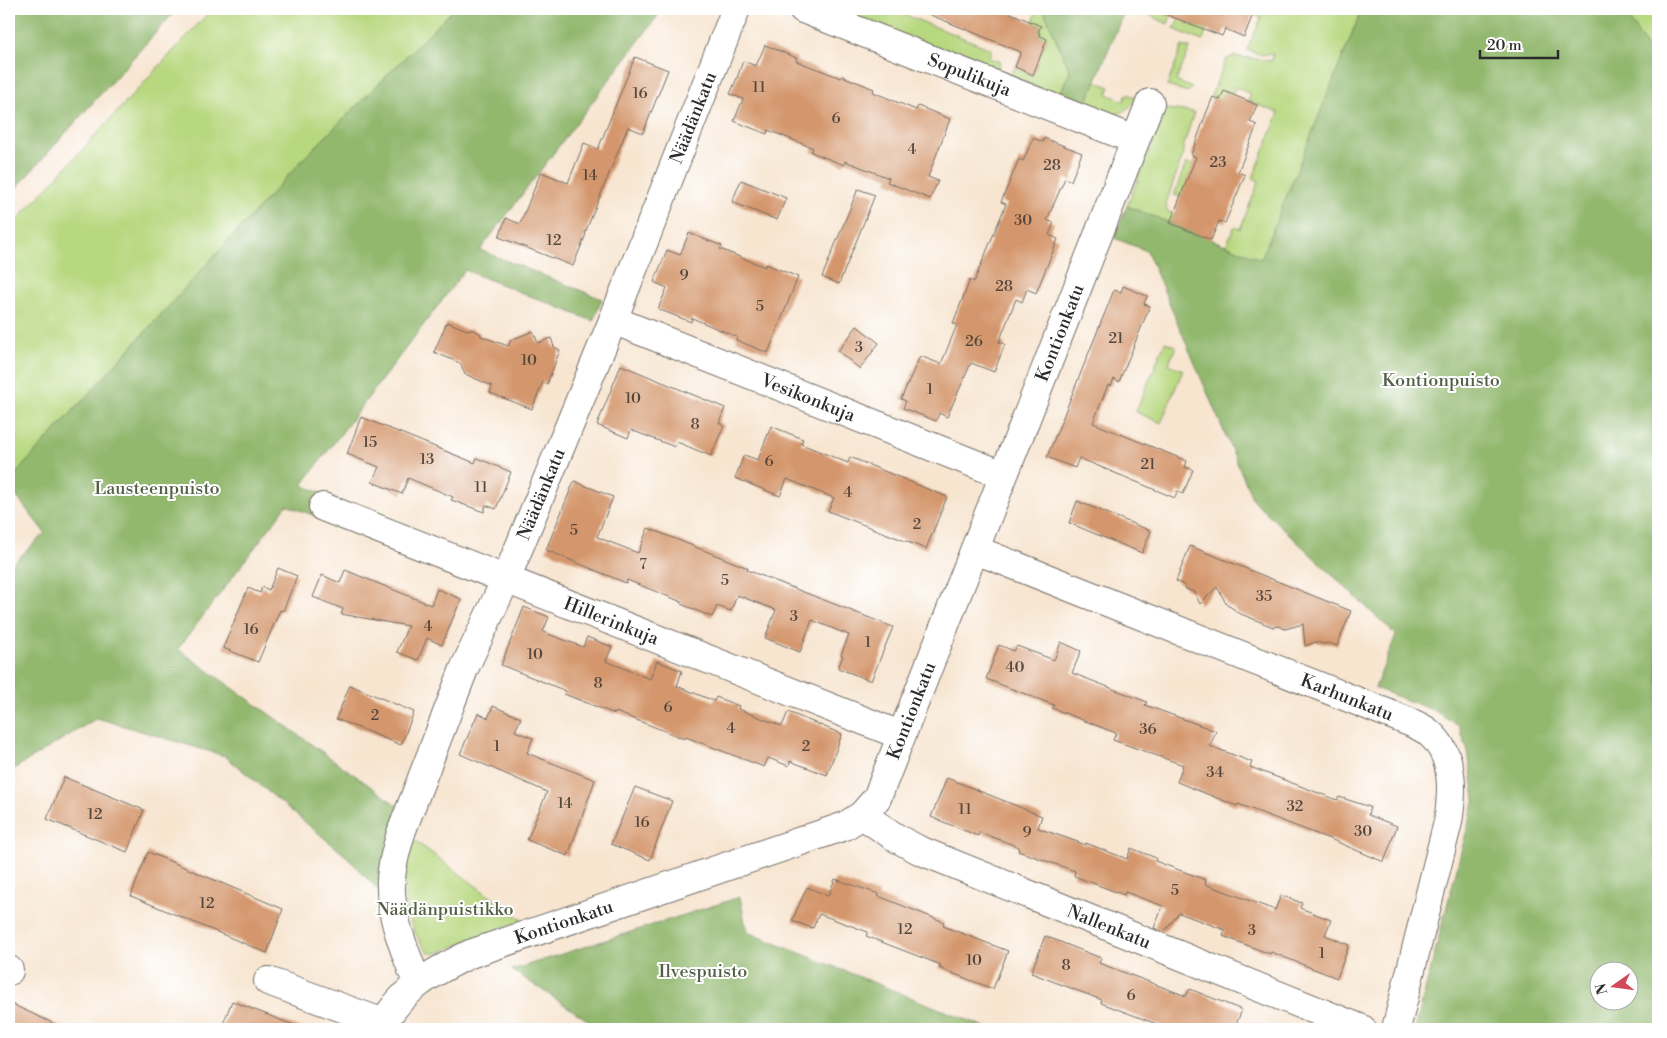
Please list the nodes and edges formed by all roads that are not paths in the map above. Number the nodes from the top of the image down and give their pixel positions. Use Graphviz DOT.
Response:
graph roads {
  1 [pos="736,9"];
  2 [pos="803,9"];
  3 [pos="1150,103"];
  4 [pos="1135,140"];
  5 [pos="613,320"];
  6 [pos="1003,475"];
  7 [pos="323,507"];
  8 [pos="976,550"];
  9 [pos="506,579"];
  10 [pos="900,735"];
  11 [pos="862,815"];
  12 [pos="268,981"];
  13 [pos="417,983"];
  14 [pos="383,1026"];
  15 [pos="1362,1029"];
  16 [pos="1396,1029"];
  1 -- 5 [label="street, Näädänkatu"];
  2 -- 4 [label="street, Sopulikuja"];
  3 -- 4 [label="street, Kontionkatu"];
  4 -- 6 [label="street, Kontionkatu"];
  5 -- 6 [label="street, Vesikonkuja"];
  5 -- 9 [label="street, Näädänkatu"];
  6 -- 8 [label="street, Kontionkatu"];
  7 -- 9 [label="street, Hillerinkuja"];
  8 -- 10 [label="street, Kontionkatu"];
  8 -- 16 [label="street, Karhunkatu"];
  9 -- 10 [label="street, Hillerinkuja"];
  9 -- 13 [label="street, Näädänkatu"];
  10 -- 11 [label="street, Kontionkatu"];
  11 -- 13 [label="street, Kontionkatu"];
  11 -- 15 [label="street, Nallenkatu"];
  12 -- 14 [label="street"];
  13 -- 14 [label="street, Kontionkatu"];
}
